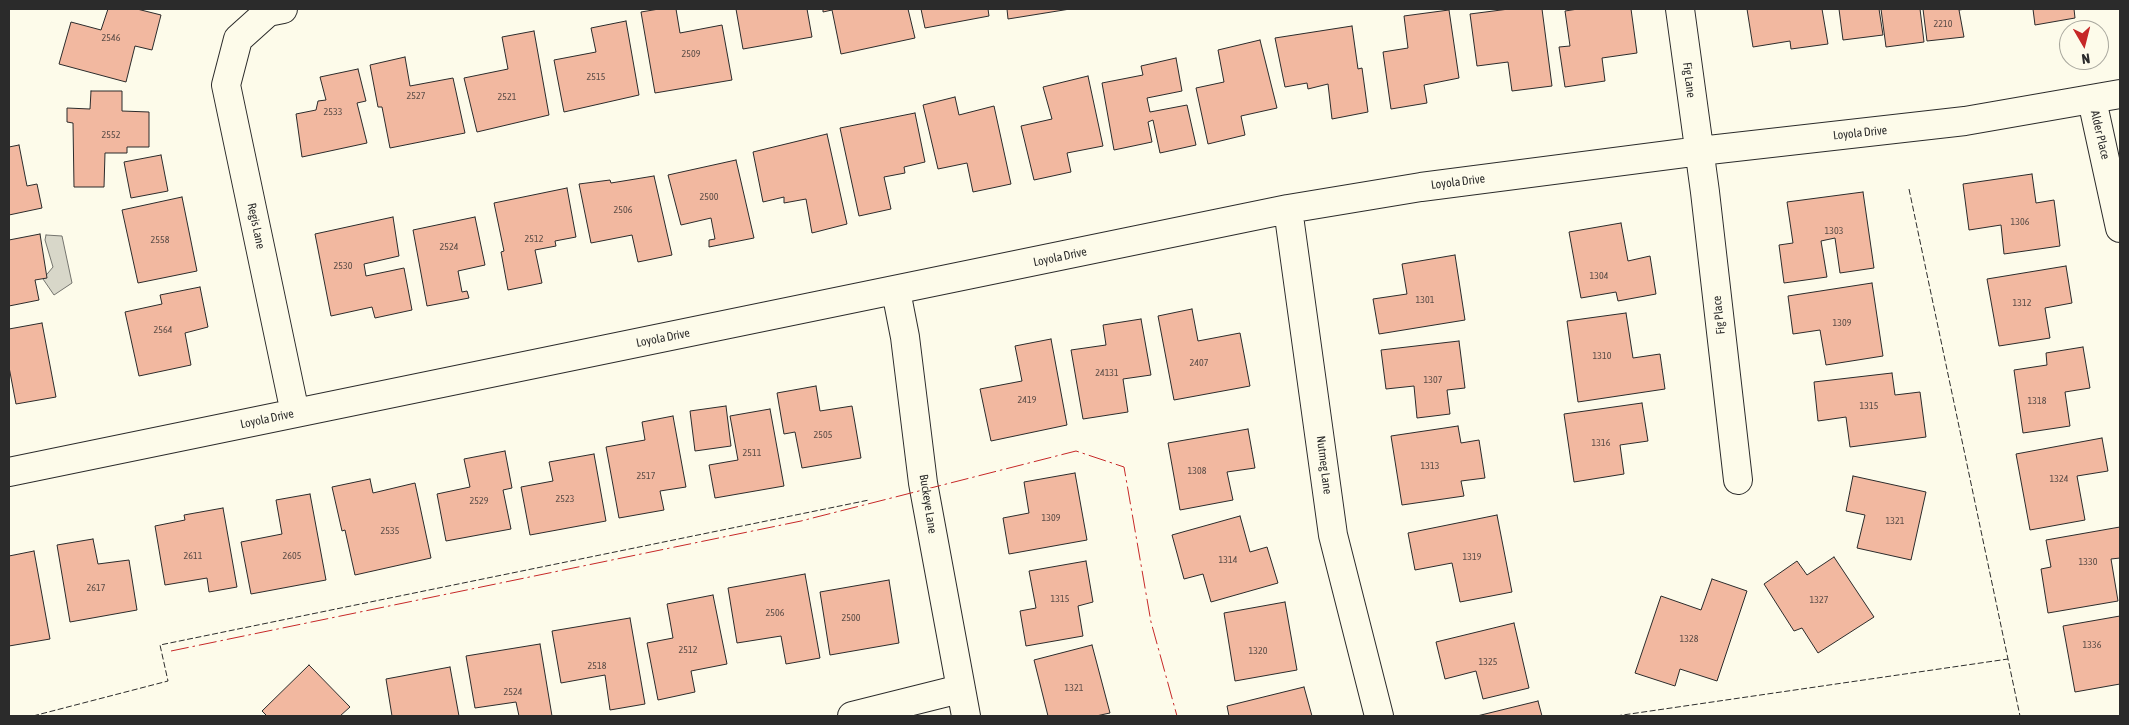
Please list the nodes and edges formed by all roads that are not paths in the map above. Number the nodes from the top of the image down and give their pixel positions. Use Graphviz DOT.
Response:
graph roads {
  1 [pos="283,9"];
  2 [pos="1680,9"];
  3 [pos="2120,94"];
  4 [pos="2092,100"];
  5 [pos="1700,151"];
  6 [pos="1288,209"];
  7 [pos="2120,228"];
  8 [pos="896,291"];
  9 [pos="295,413"];
  10 [pos="9,472"];
  11 [pos="1738,480"];
  12 [pos="960,690"];
  13 [pos="852,716"];
  14 [pos="966,716"];
  15 [pos="1378,716"];
  1 -- 9 [label="street, Regis Lane"];
  2 -- 5 [label="street, Fig Lane"];
  3 -- 4 [label="street, Loyola Drive"];
  4 -- 5 [label="street, Loyola Drive"];
  4 -- 7 [label="street, Alder Place"];
  5 -- 6 [label="street, Loyola Drive"];
  5 -- 11 [label="street, Fig Place"];
  6 -- 8 [label="street, Loyola Drive"];
  6 -- 15 [label="street, Nutmeg Lane"];
  8 -- 9 [label="street, Loyola Drive"];
  8 -- 12 [label="street, Buckeye Lane"];
  9 -- 10 [label="street, Loyola Drive"];
  12 -- 13 [label="street"];
  12 -- 14 [label="street, Buckeye Lane"];
}
